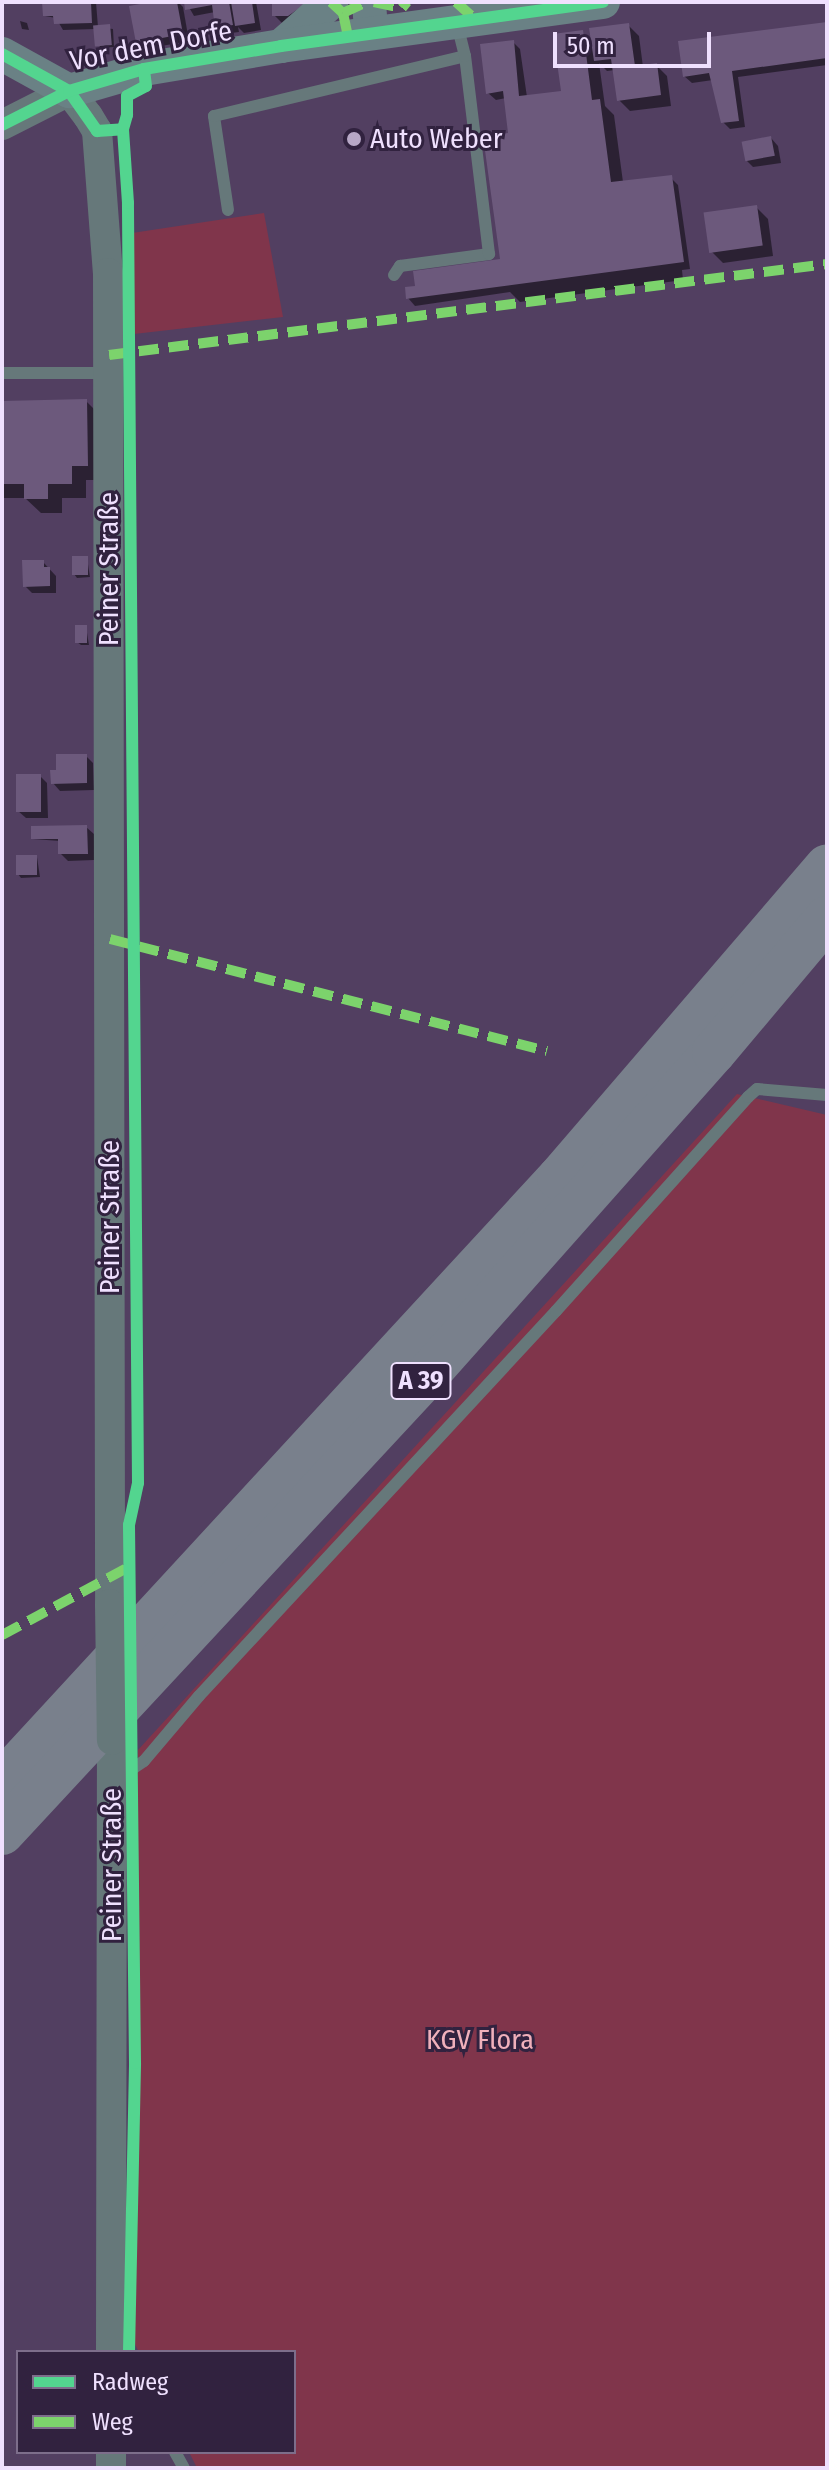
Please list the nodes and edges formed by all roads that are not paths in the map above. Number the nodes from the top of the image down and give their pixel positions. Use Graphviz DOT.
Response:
graph roads {
  1 [pos="331,2"];
  2 [pos="420,2"];
  3 [pos="603,2"];
  4 [pos="536,7"];
  5 [pos="370,17"];
  6 [pos="456,22"];
  7 [pos="281,46"];
  8 [pos="2,54"];
  9 [pos="465,56"];
  10 [pos="69,91"];
  11 [pos="2,125"];
  12 [pos="228,210"];
  13 [pos="394,275"];
  14 [pos="2,373"];
  15 [pos="109,373"];
  16 [pos="827,866"];
  17 [pos="827,918"];
  18 [pos="827,1095"];
  19 [pos="112,1773"];
  20 [pos="2,1782"];
  21 [pos="2,1833"];
  22 [pos="111,2350"];
  1 -- 7 [label="main road"];
  2 -- 6 [label="main road"];
  3 -- 4 [label="main road, Vor dem Dorfe"];
  4 -- 6 [label="main road, Vor dem Dorfe"];
  5 -- 6 [label="main road, Vor dem Dorfe"];
  5 -- 7 [label="main road, Vor dem Dorfe"];
  6 -- 9 [label="lane"];
  7 -- 10 [label="main road, Vor dem Dorfe"];
  8 -- 10 [label="main road, Vor dem Dorfe"];
  9 -- 12 [label="lane"];
  9 -- 13 [label="lane"];
  10 -- 11 [label="street"];
  10 -- 15 [label="street, Peiner Straße"];
  14 -- 15 [label="lane"];
  15 -- 19 [label="street, Peiner Straße, bridge"];
  16 -- 20 [label="highway, A 39"];
  17 -- 21 [label="highway, A 39"];
  18 -- 19 [label="lane"];
  19 -- 22 [label="street, Peiner Straße"];
}
